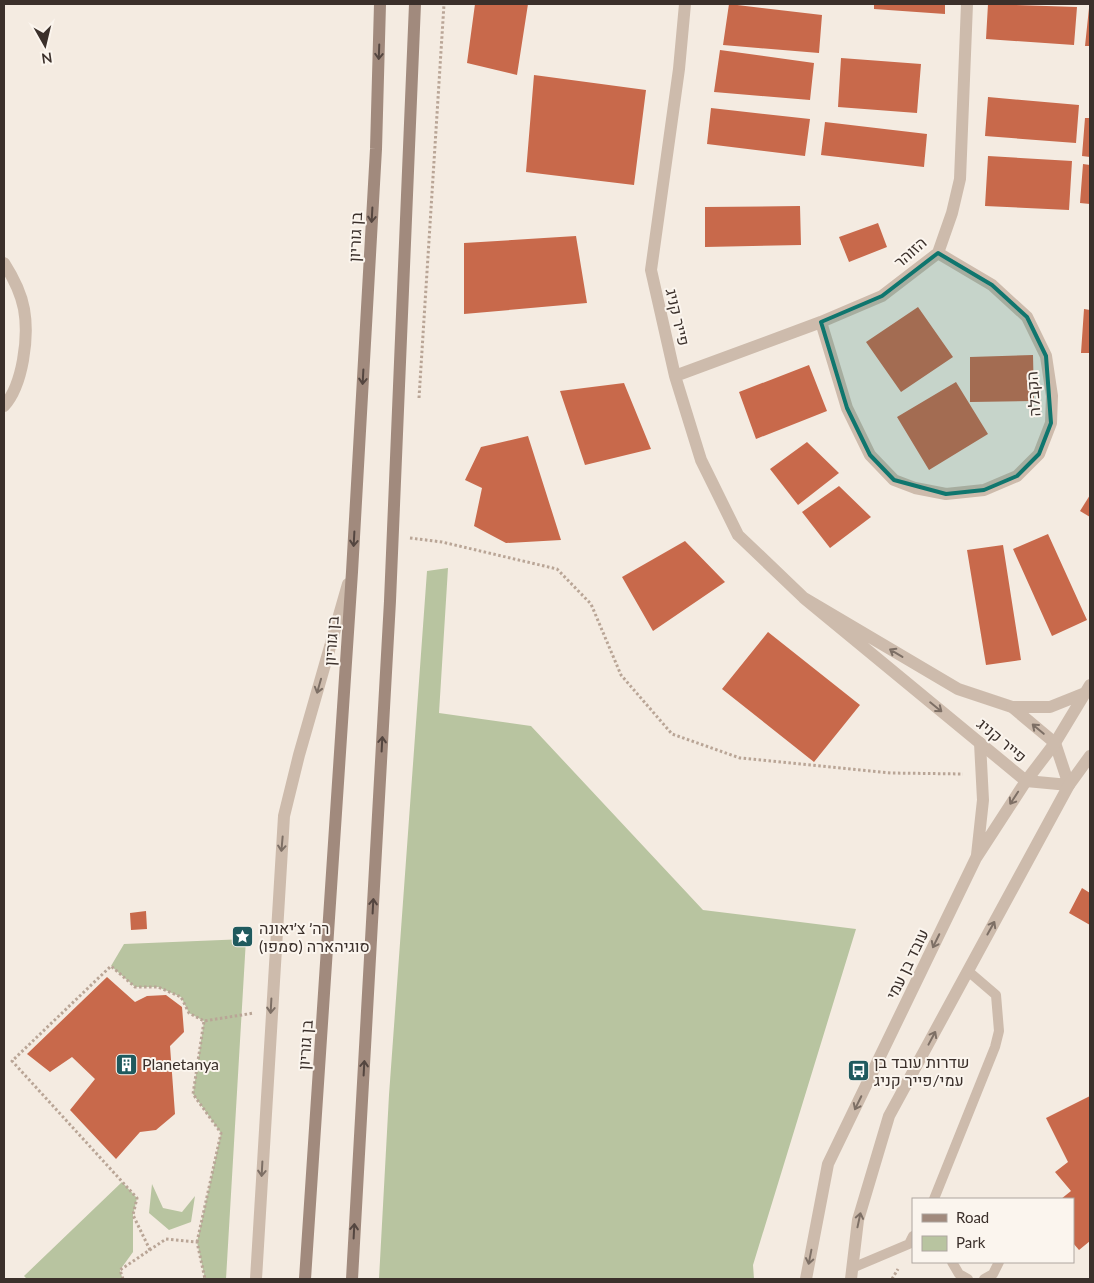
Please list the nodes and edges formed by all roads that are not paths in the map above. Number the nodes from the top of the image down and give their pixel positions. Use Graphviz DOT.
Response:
graph roads {
  1 [pos="380,4"];
  2 [pos="415,4"];
  3 [pos="685,4"];
  4 [pos="967,4"];
  5 [pos="938,253"];
  6 [pos="4,263"];
  7 [pos="821,322"];
  8 [pos="675,376"];
  9 [pos="4,406"];
  10 [pos="352,572"];
  11 [pos="804,598"];
  12 [pos="1088,689"];
  13 [pos="1012,707"];
  14 [pos="980,742"];
  15 [pos="1055,742"];
  16 [pos="1090,756"];
  17 [pos="1026,781"];
  18 [pos="1069,785"];
  19 [pos="976,858"];
  20 [pos="968,971"];
  21 [pos="934,1198"];
  22 [pos="912,1238"];
  23 [pos="952,1263"];
  24 [pos="998,1263"];
  25 [pos="851,1274"];
  26 [pos="256,1279"];
  27 [pos="305,1279"];
  28 [pos="352,1279"];
  29 [pos="806,1279"];
  30 [pos="968,1279"];
  31 [pos="984,1279"];
  1 -- 10 [label="main road, בן גוריון, one-way"];
  28 -- 2 [label="main road, one-way"];
  3 -- 8 [label="street, פייר קניג"];
  4 -- 5 [label="street, הזוהר"];
  5 -- 7 [label="street, הזוהר"];
  5 -- 7 [label="street, הקבלה"];
  6 -- 9 [label="street"];
  7 -- 8 [label="street, הזוהר"];
  8 -- 11 [label="street, פייר קניג"];
  10 -- 26 [label="street, one-way"];
  10 -- 27 [label="main road, בן גוריון"];
  13 -- 11 [label="street, פייר קניג, one-way"];
  11 -- 14 [label="street, פייר קניג, one-way"];
  12 -- 13 [label="street"];
  12 -- 15 [label="street, עובד בן עמי"];
  15 -- 13 [label="street, פייר קניג, one-way"];
  14 -- 17 [label="street, פייר קניג"];
  14 -- 19 [label="street"];
  15 -- 17 [label="street, עובד בן עמי"];
  15 -- 18 [label="street"];
  16 -- 18 [label="street"];
  17 -- 18 [label="street, פייר קניג"];
  17 -- 19 [label="street, עובד בן עמי, one-way"];
  20 -- 18 [label="street, one-way"];
  19 -- 29 [label="street, עובד בן עמי, one-way"];
  20 -- 21 [label="lane"];
  25 -- 20 [label="street, one-way"];
  22 -- 25 [label="lane"];
  23 -- 30 [label="lane"];
  24 -- 31 [label="lane"];
}
